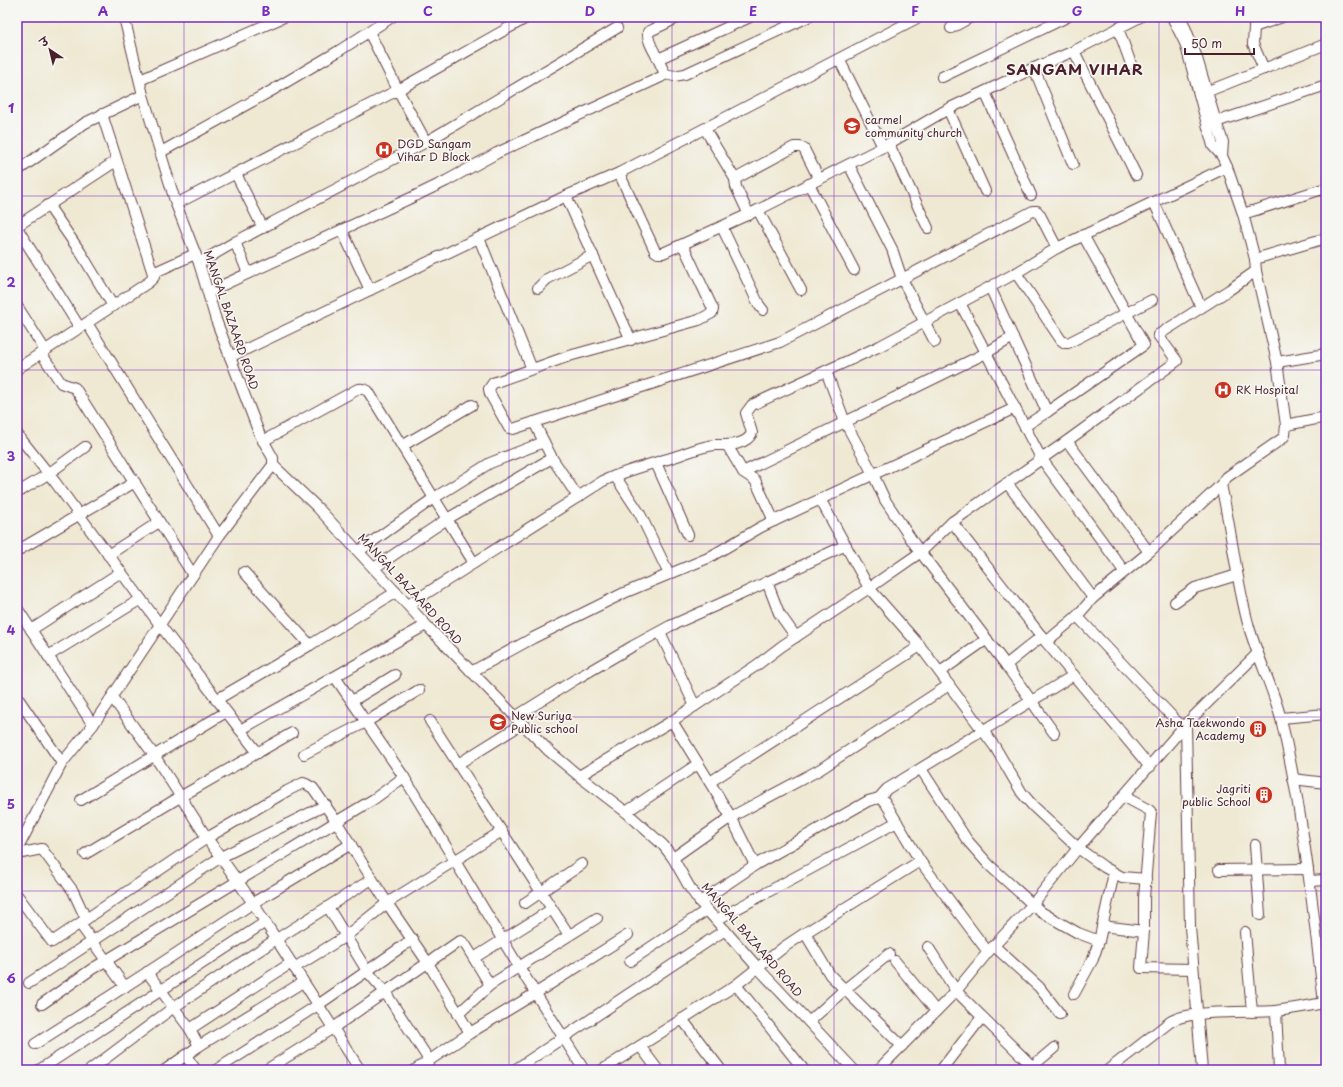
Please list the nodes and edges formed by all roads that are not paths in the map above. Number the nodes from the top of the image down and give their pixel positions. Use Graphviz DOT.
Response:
graph roads {
  1 [pos="124,17"];
  2 [pos="284,17"];
  3 [pos="392,17"];
  4 [pos="528,17"];
  5 [pos="679,17"];
  6 [pos="750,17"];
  7 [pos="808,17"];
  8 [pos="919,17"];
  9 [pos="971,17"];
  10 [pos="1067,17"];
  11 [pos="1140,17"];
  12 [pos="1172,17"];
  13 [pos="1282,17"];
  14 [pos="1185,18"];
  15 [pos="617,28"];
  16 [pos="951,28"];
  17 [pos="1118,28"];
  18 [pos="369,32"];
  19 [pos="1326,44"];
  20 [pos="1074,51"];
  21 [pos="658,59"];
  22 [pos="839,59"];
  23 [pos="1131,64"];
  24 [pos="1034,68"];
  25 [pos="1264,68"];
  26 [pos="665,74"];
  27 [pos="942,77"];
  28 [pos="140,80"];
  29 [pos="1326,85"];
  30 [pos="398,90"];
  31 [pos="985,92"];
  32 [pos="1206,92"];
  33 [pos="143,95"];
  34 [pos="948,109"];
  35 [pos="102,114"];
  36 [pos="1216,122"];
  37 [pos="705,129"];
  38 [pos="426,142"];
  39 [pos="886,145"];
  40 [pos="161,152"];
  41 [pos="1222,156"];
  42 [pos="116,161"];
  43 [pos="1073,164"];
  44 [pos="849,165"];
  45 [pos="1227,167"];
  46 [pos="17,170"];
  47 [pos="619,173"];
  48 [pos="236,174"];
  49 [pos="1136,175"];
  50 [pos="735,179"];
  51 [pos="819,179"];
  52 [pos="809,184"];
  53 [pos="1326,188"];
  54 [pos="985,191"];
  55 [pos="1031,195"];
  56 [pos="566,196"];
  57 [pos="1154,202"];
  58 [pos="176,204"];
  59 [pos="48,205"];
  60 [pos="753,213"];
  61 [pos="1243,214"];
  62 [pos="17,227"];
  63 [pos="722,227"];
  64 [pos="263,228"];
  65 [pos="928,228"];
  66 [pos="342,230"];
  67 [pos="1083,236"];
  68 [pos="480,238"];
  69 [pos="1326,238"];
  70 [pos="235,242"];
  71 [pos="683,245"];
  72 [pos="1057,248"];
  73 [pos="592,255"];
  74 [pos="197,258"];
  75 [pos="1255,259"];
  76 [pos="854,270"];
  77 [pos="1256,271"];
  78 [pos="153,273"];
  79 [pos="248,273"];
  80 [pos="1016,273"];
  81 [pos="902,279"];
  82 [pos="990,287"];
  83 [pos="538,288"];
  84 [pos="370,290"];
  85 [pos="802,290"];
  86 [pos="208,292"];
  87 [pos="1152,300"];
  88 [pos="960,303"];
  89 [pos="17,306"];
  90 [pos="113,306"];
  91 [pos="1201,307"];
  92 [pos="763,310"];
  93 [pos="1126,313"];
  94 [pos="925,322"];
  95 [pos="84,326"];
  96 [pos="1158,335"];
  97 [pos="1013,337"];
  98 [pos="630,340"];
  99 [pos="935,342"];
  100 [pos="1144,345"];
  101 [pos="43,352"];
  102 [pos="986,353"];
  103 [pos="1326,354"];
  104 [pos="230,357"];
  105 [pos="1277,362"];
  106 [pos="18,366"];
  107 [pos="532,368"];
  108 [pos="826,371"];
  109 [pos="472,405"];
  110 [pos="1015,408"];
  111 [pos="1047,412"];
  112 [pos="1326,417"];
  113 [pos="534,422"];
  114 [pos="844,422"];
  115 [pos="1286,425"];
  116 [pos="1025,426"];
  117 [pos="17,434"];
  118 [pos="263,441"];
  119 [pos="1067,441"];
  120 [pos="544,442"];
  121 [pos="727,445"];
  122 [pos="402,446"];
  123 [pos="85,447"];
  124 [pos="552,458"];
  125 [pos="1041,458"];
  126 [pos="656,463"];
  127 [pos="272,465"];
  128 [pos="743,472"];
  129 [pos="48,474"];
  130 [pos="873,475"];
  131 [pos="615,476"];
  132 [pos="135,482"];
  133 [pos="1007,483"];
  134 [pos="1221,485"];
  135 [pos="17,493"];
  136 [pos="578,497"];
  137 [pos="434,498"];
  138 [pos="820,500"];
  139 [pos="78,515"];
  140 [pos="447,519"];
  141 [pos="774,521"];
  142 [pos="160,522"];
  143 [pos="952,522"];
  144 [pos="688,535"];
  145 [pos="219,536"];
  146 [pos="846,545"];
  147 [pos="17,551"];
  148 [pos="359,552"];
  149 [pos="921,552"];
  150 [pos="1149,552"];
  151 [pos="108,555"];
  152 [pos="474,563"];
  153 [pos="374,568"];
  154 [pos="1124,571"];
  155 [pos="121,572"];
  156 [pos="244,572"];
  157 [pos="669,574"];
  158 [pos="193,575"];
  159 [pos="1237,575"];
  160 [pos="766,582"];
  161 [pos="869,588"];
  162 [pos="396,592"];
  163 [pos="1093,598"];
  164 [pos="141,599"];
  165 [pos="1175,602"];
  166 [pos="408,605"];
  167 [pos="17,608"];
  168 [pos="1077,616"];
  169 [pos="160,625"];
  170 [pos="426,625"];
  171 [pos="31,630"];
  172 [pos="660,632"];
  173 [pos="796,637"];
  174 [pos="987,639"];
  175 [pos="1044,639"];
  176 [pos="310,645"];
  177 [pos="920,646"];
  178 [pos="1258,653"];
  179 [pos="48,656"];
  180 [pos="1006,664"];
  181 [pos="471,672"];
  182 [pos="940,672"];
  183 [pos="395,675"];
  184 [pos="1074,675"];
  185 [pos="335,677"];
  186 [pos="949,685"];
  187 [pos="419,690"];
  188 [pos="112,697"];
  189 [pos="216,700"];
  190 [pos="352,701"];
  191 [pos="1032,701"];
  192 [pos="19,703"];
  193 [pos="696,706"];
  194 [pos="226,712"];
  195 [pos="1326,714"];
  196 [pos="515,717"];
  197 [pos="1280,718"];
  198 [pos="430,720"];
  199 [pos="672,721"];
  200 [pos="366,722"];
  201 [pos="522,724"];
  202 [pos="93,725"];
  203 [pos="1184,726"];
  204 [pos="240,730"];
  205 [pos="983,731"];
  206 [pos="292,733"];
  207 [pos="1054,733"];
  208 [pos="258,753"];
  209 [pos="304,754"];
  210 [pos="154,755"];
  211 [pos="62,763"];
  212 [pos="458,764"];
  213 [pos="698,764"];
  214 [pos="1150,767"];
  215 [pos="921,769"];
  216 [pos="579,776"];
  217 [pos="404,778"];
  218 [pos="1293,779"];
  219 [pos="710,782"];
  220 [pos="1326,783"];
  221 [pos="1123,796"];
  222 [pos="180,797"];
  223 [pos="879,798"];
  224 [pos="81,800"];
  225 [pos="326,805"];
  226 [pos="626,812"];
  227 [pos="731,817"];
  228 [pos="336,821"];
  229 [pos="897,822"];
  230 [pos="502,831"];
  231 [pos="207,838"];
  232 [pos="351,844"];
  233 [pos="1255,846"];
  234 [pos="1078,848"];
  235 [pos="17,850"];
  236 [pos="17,854"];
  237 [pos="85,854"];
  238 [pos="221,857"];
  239 [pos="673,858"];
  240 [pos="454,861"];
  241 [pos="920,861"];
  242 [pos="582,864"];
  243 [pos="755,865"];
  244 [pos="1308,869"];
  245 [pos="1219,870"];
  246 [pos="1256,870"];
  247 [pos="1114,873"];
  248 [pos="372,879"];
  249 [pos="1146,879"];
  250 [pos="1326,880"];
  251 [pos="236,881"];
  252 [pos="1310,881"];
  253 [pos="542,893"];
  254 [pos="17,895"];
  255 [pos="700,902"];
  256 [pos="253,903"];
  257 [pos="387,903"];
  258 [pos="524,903"];
  259 [pos="1032,905"];
  260 [pos="328,907"];
  261 [pos="552,909"];
  262 [pos="707,910"];
  263 [pos="1260,915"];
  264 [pos="597,918"];
  265 [pos="716,920"];
  266 [pos="83,922"];
  267 [pos="264,922"];
  268 [pos="1102,926"];
  269 [pos="725,930"];
  270 [pos="1144,931"];
  271 [pos="1245,932"];
  272 [pos="805,933"];
  273 [pos="569,935"];
  274 [pos="628,935"];
  275 [pos="346,936"];
  276 [pos="413,939"];
  277 [pos="503,939"];
  278 [pos="275,940"];
  279 [pos="92,941"];
  280 [pos="1099,941"];
  281 [pos="928,947"];
  282 [pos="991,949"];
  283 [pos="474,958"];
  284 [pos="106,961"];
  285 [pos="630,961"];
  286 [pos="428,963"];
  287 [pos="292,966"];
  288 [pos="519,967"];
  289 [pos="758,968"];
  290 [pos="1193,969"];
  291 [pos="367,971"];
  292 [pos="148,972"];
  293 [pos="303,982"];
  294 [pos="29,983"];
  295 [pos="490,985"];
  296 [pos="736,985"];
  297 [pos="125,987"];
  298 [pos="161,990"];
  299 [pos="844,990"];
  300 [pos="956,991"];
  301 [pos="386,992"];
  302 [pos="536,993"];
  303 [pos="1074,994"];
  304 [pos="42,1004"];
  305 [pos="318,1005"];
  306 [pos="1325,1007"];
  307 [pos="174,1008"];
  308 [pos="936,1011"];
  309 [pos="1276,1011"];
  310 [pos="1252,1012"];
  311 [pos="458,1014"];
  312 [pos="1060,1014"];
  313 [pos="1197,1014"];
  314 [pos="982,1017"];
  315 [pos="682,1018"];
  316 [pos="808,1022"];
  317 [pos="333,1028"];
  318 [pos="190,1029"];
  319 [pos="470,1033"];
  320 [pos="564,1038"];
  321 [pos="35,1044"];
  322 [pos="199,1046"];
  323 [pos="640,1046"];
  324 [pos="902,1046"];
  325 [pos="1054,1048"];
  326 [pos="186,1056"];
  327 [pos="429,1060"];
  328 [pos="356,1068"];
  329 [pos="1030,1068"];
  330 [pos="39,1070"];
  331 [pos="90,1070"];
  332 [pos="165,1070"];
  333 [pos="196,1070"];
  334 [pos="216,1070"];
  335 [pos="266,1070"];
  336 [pos="415,1070"];
  337 [pos="515,1070"];
  338 [pos="584,1070"];
  339 [pos="602,1070"];
  340 [pos="658,1070"];
  341 [pos="722,1070"];
  342 [pos="804,1070"];
  343 [pos="854,1070"];
  344 [pos="878,1070"];
  345 [pos="941,1070"];
  346 [pos="1108,1070"];
  347 [pos="1202,1070"];
  348 [pos="1278,1070"];
  1 -- 28 [label="street, MANGAL BAZAARD ROAD"];
  2 -- 28 [label="street"];
  3 -- 18 [label="street"];
  4 -- 30 [label="street"];
  5 -- 21 [label="street"];
  6 -- 21 [label="street"];
  7 -- 26 [label="street"];
  8 -- 22 [label="street"];
  9 -- 16 [label="street"];
  10 -- 27 [label="street"];
  11 -- 17 [label="street"];
  12 -- 41 [label="street"];
  13 -- 25 [label="street"];
  14 -- 32 [label="street"];
  15 -- 38 [label="street"];
  17 -- 20 [label="street"];
  17 -- 23 [label="street"];
  18 -- 30 [label="street"];
  18 -- 40 [label="street"];
  19 -- 25 [label="street"];
  20 -- 24 [label="street"];
  20 -- 49 [label="street"];
  21 -- 26 [label="street"];
  22 -- 37 [label="street"];
  22 -- 39 [label="street"];
  24 -- 31 [label="street"];
  24 -- 43 [label="street"];
  25 -- 32 [label="street"];
  26 -- 66 [label="street"];
  28 -- 33 [label="street, MANGAL BAZAARD ROAD"];
  29 -- 36 [label="street"];
  30 -- 38 [label="street"];
  30 -- 48 [label="street"];
  31 -- 34 [label="street"];
  31 -- 55 [label="street"];
  32 -- 36 [label="street"];
  33 -- 35 [label="street"];
  33 -- 40 [label="street, MANGAL BAZAARD ROAD"];
  34 -- 39 [label="street"];
  34 -- 54 [label="street"];
  35 -- 42 [label="street"];
  35 -- 46 [label="street"];
  36 -- 41 [label="street"];
  37 -- 47 [label="street"];
  37 -- 50 [label="street"];
  38 -- 64 [label="street"];
  39 -- 44 [label="street"];
  39 -- 65 [label="street"];
  40 -- 58 [label="street, MANGAL BAZAARD ROAD"];
  41 -- 45 [label="street"];
  42 -- 59 [label="street"];
  42 -- 78 [label="street"];
  44 -- 51 [label="street"];
  44 -- 81 [label="street"];
  45 -- 57 [label="street"];
  45 -- 61 [label="street"];
  47 -- 56 [label="street"];
  47 -- 71 [label="street"];
  48 -- 58 [label="street"];
  48 -- 64 [label="street"];
  50 -- 51 [label="street"];
  50 -- 60 [label="street"];
  51 -- 52 [label="street"];
  52 -- 60 [label="street"];
  52 -- 76 [label="street"];
  53 -- 61 [label="street"];
  56 -- 68 [label="street"];
  56 -- 73 [label="street"];
  57 -- 67 [label="street"];
  57 -- 91 [label="street"];
  58 -- 74 [label="street, MANGAL BAZAARD ROAD"];
  59 -- 62 [label="street"];
  59 -- 90 [label="street"];
  60 -- 63 [label="street"];
  60 -- 85 [label="street"];
  61 -- 75 [label="street"];
  62 -- 95 [label="street"];
  63 -- 71 [label="street"];
  63 -- 92 [label="street"];
  64 -- 70 [label="street"];
  66 -- 79 [label="street"];
  66 -- 84 [label="street"];
  67 -- 72 [label="street"];
  67 -- 93 [label="street"];
  68 -- 84 [label="street"];
  68 -- 107 [label="street"];
  69 -- 75 [label="street"];
  70 -- 74 [label="street"];
  70 -- 79 [label="street"];
  71 -- 98 [label="street"];
  72 -- 80 [label="street"];
  72 -- 81 [label="street"];
  73 -- 83 [label="street"];
  73 -- 98 [label="street"];
  74 -- 78 [label="street"];
  74 -- 86 [label="street, MANGAL BAZAARD ROAD"];
  75 -- 77 [label="street"];
  77 -- 91 [label="street"];
  77 -- 105 [label="street"];
  78 -- 90 [label="street"];
  79 -- 86 [label="street"];
  80 -- 82 [label="street"];
  80 -- 93 [label="street"];
  81 -- 94 [label="street"];
  81 -- 113 [label="street"];
  82 -- 88 [label="street"];
  82 -- 97 [label="street"];
  84 -- 104 [label="street"];
  86 -- 104 [label="street, MANGAL BAZAARD ROAD"];
  87 -- 93 [label="street"];
  88 -- 94 [label="street"];
  88 -- 102 [label="street"];
  89 -- 101 [label="street"];
  90 -- 95 [label="street"];
  91 -- 96 [label="street"];
  93 -- 100 [label="street"];
  94 -- 99 [label="street"];
  94 -- 108 [label="street"];
  95 -- 101 [label="street"];
  95 -- 145 [label="street"];
  96 -- 100 [label="street"];
  96 -- 119 [label="street"];
  97 -- 102 [label="street"];
  97 -- 111 [label="street"];
  98 -- 107 [label="street"];
  100 -- 111 [label="street"];
  101 -- 106 [label="street"];
  101 -- 132 [label="street"];
  102 -- 110 [label="street"];
  102 -- 114 [label="street"];
  103 -- 105 [label="street"];
  104 -- 118 [label="street, MANGAL BAZAARD ROAD"];
  105 -- 115 [label="street"];
  107 -- 113 [label="street"];
  108 -- 114 [label="street"];
  108 -- 121 [label="street"];
  109 -- 122 [label="street"];
  110 -- 116 [label="street"];
  110 -- 130 [label="street"];
  111 -- 116 [label="street"];
  112 -- 115 [label="street"];
  113 -- 120 [label="street"];
  114 -- 128 [label="street"];
  114 -- 130 [label="street"];
  115 -- 134 [label="street"];
  116 -- 125 [label="street"];
  117 -- 129 [label="street"];
  118 -- 122 [label="street"];
  118 -- 127 [label="street, MANGAL BAZAARD ROAD"];
  119 -- 125 [label="street"];
  119 -- 150 [label="street"];
  120 -- 124 [label="street"];
  120 -- 137 [label="street"];
  121 -- 126 [label="street"];
  121 -- 128 [label="street"];
  122 -- 137 [label="street"];
  123 -- 129 [label="street"];
  124 -- 136 [label="street"];
  124 -- 140 [label="street"];
  125 -- 133 [label="street"];
  125 -- 154 [label="street"];
  126 -- 131 [label="street"];
  126 -- 144 [label="street"];
  127 -- 145 [label="street"];
  127 -- 148 [label="street, MANGAL BAZAARD ROAD"];
  128 -- 141 [label="street"];
  129 -- 135 [label="street"];
  129 -- 139 [label="street"];
  130 -- 138 [label="street"];
  130 -- 149 [label="street"];
  131 -- 136 [label="street"];
  131 -- 157 [label="street"];
  132 -- 139 [label="street"];
  132 -- 142 [label="street"];
  133 -- 143 [label="street"];
  133 -- 163 [label="street"];
  134 -- 150 [label="street"];
  134 -- 159 [label="street"];
  136 -- 152 [label="street"];
  137 -- 140 [label="street"];
  137 -- 148 [label="street"];
  138 -- 141 [label="street"];
  138 -- 146 [label="street"];
  139 -- 147 [label="street"];
  139 -- 151 [label="street"];
  140 -- 152 [label="street"];
  140 -- 153 [label="street"];
  141 -- 157 [label="street"];
  142 -- 151 [label="street"];
  142 -- 158 [label="street"];
  143 -- 149 [label="street"];
  143 -- 175 [label="street"];
  145 -- 158 [label="street"];
  146 -- 160 [label="street"];
  146 -- 161 [label="street"];
  148 -- 153 [label="street, MANGAL BAZAARD ROAD"];
  149 -- 161 [label="street"];
  149 -- 174 [label="street"];
  150 -- 154 [label="street"];
  151 -- 155 [label="street"];
  152 -- 166 [label="street"];
  153 -- 162 [label="street, MANGAL BAZAARD ROAD"];
  154 -- 163 [label="street"];
  155 -- 164 [label="street"];
  155 -- 171 [label="street"];
  156 -- 176 [label="street"];
  157 -- 181 [label="street"];
  158 -- 169 [label="street"];
  159 -- 165 [label="street"];
  159 -- 178 [label="street"];
  160 -- 172 [label="street"];
  160 -- 173 [label="street"];
  161 -- 173 [label="street"];
  161 -- 177 [label="street"];
  162 -- 166 [label="street, MANGAL BAZAARD ROAD"];
  162 -- 176 [label="street"];
  163 -- 168 [label="street"];
  164 -- 169 [label="street"];
  164 -- 179 [label="street"];
  166 -- 170 [label="street, MANGAL BAZAARD ROAD"];
  167 -- 171 [label="street"];
  168 -- 175 [label="street"];
  168 -- 203 [label="street"];
  169 -- 188 [label="street"];
  169 -- 189 [label="street"];
  170 -- 181 [label="street, MANGAL BAZAARD ROAD"];
  170 -- 185 [label="street"];
  171 -- 179 [label="street"];
  172 -- 193 [label="street"];
  172 -- 196 [label="street"];
  173 -- 193 [label="street"];
  174 -- 180 [label="street"];
  174 -- 182 [label="street"];
  175 -- 180 [label="street"];
  175 -- 184 [label="street"];
  176 -- 189 [label="street"];
  177 -- 182 [label="street"];
  177 -- 219 [label="street"];
  178 -- 197 [label="street"];
  178 -- 203 [label="street"];
  179 -- 202 [label="street"];
  180 -- 191 [label="street"];
  181 -- 196 [label="street, MANGAL BAZAARD ROAD"];
  182 -- 186 [label="street"];
  183 -- 190 [label="street"];
  184 -- 191 [label="street"];
  184 -- 214 [label="street"];
  185 -- 190 [label="street"];
  185 -- 204 [label="street"];
  186 -- 205 [label="street"];
  186 -- 227 [label="street"];
  187 -- 200 [label="street"];
  188 -- 202 [label="street"];
  188 -- 210 [label="street"];
  189 -- 194 [label="street"];
  190 -- 200 [label="street"];
  191 -- 205 [label="street"];
  191 -- 207 [label="street"];
  192 -- 211 [label="street"];
  193 -- 199 [label="street"];
  194 -- 204 [label="street"];
  194 -- 210 [label="street"];
  195 -- 197 [label="street"];
  196 -- 201 [label="street, MANGAL BAZAARD ROAD"];
  197 -- 218 [label="street"];
  198 -- 212 [label="street"];
  199 -- 213 [label="street"];
  199 -- 216 [label="street"];
  200 -- 209 [label="street"];
  200 -- 217 [label="street"];
  201 -- 212 [label="street"];
  201 -- 216 [label="street, MANGAL BAZAARD ROAD"];
  202 -- 211 [label="street"];
  203 -- 214 [label="street"];
  203 -- 290 [label="street"];
  204 -- 208 [label="street"];
  205 -- 215 [label="street"];
  205 -- 234 [label="street"];
  206 -- 208 [label="street"];
  208 -- 222 [label="street"];
  210 -- 222 [label="street"];
  210 -- 224 [label="street"];
  211 -- 235 [label="street"];
  212 -- 230 [label="street"];
  213 -- 219 [label="street"];
  213 -- 226 [label="street"];
  214 -- 221 [label="street"];
  215 -- 223 [label="street"];
  215 -- 259 [label="street"];
  216 -- 226 [label="street, MANGAL BAZAARD ROAD"];
  217 -- 228 [label="street"];
  217 -- 240 [label="street"];
  218 -- 220 [label="street"];
  218 -- 244 [label="street"];
  219 -- 227 [label="street"];
  221 -- 234 [label="street"];
  221 -- 249 [label="street"];
  222 -- 231 [label="street"];
  222 -- 237 [label="street"];
  223 -- 229 [label="street"];
  223 -- 243 [label="street"];
  225 -- 228 [label="street"];
  225 -- 231 [label="street"];
  225 -- 238 [label="street"];
  226 -- 239 [label="street, MANGAL BAZAARD ROAD"];
  227 -- 239 [label="street"];
  227 -- 243 [label="street"];
  228 -- 232 [label="street"];
  228 -- 251 [label="street"];
  229 -- 241 [label="street"];
  229 -- 265 [label="street"];
  230 -- 240 [label="street"];
  230 -- 253 [label="street"];
  231 -- 238 [label="street"];
  231 -- 266 [label="street"];
  232 -- 248 [label="street"];
  232 -- 256 [label="street"];
  233 -- 246 [label="street"];
  234 -- 247 [label="street"];
  234 -- 259 [label="street"];
  236 -- 266 [label="street"];
  238 -- 251 [label="street"];
  238 -- 279 [label="street"];
  239 -- 255 [label="street, MANGAL BAZAARD ROAD"];
  240 -- 257 [label="street"];
  240 -- 277 [label="street"];
  241 -- 272 [label="street"];
  241 -- 282 [label="street"];
  242 -- 253 [label="street"];
  243 -- 255 [label="street"];
  244 -- 246 [label="street"];
  244 -- 252 [label="street"];
  245 -- 246 [label="street"];
  246 -- 263 [label="street"];
  247 -- 249 [label="street"];
  247 -- 268 [label="street"];
  248 -- 257 [label="street"];
  248 -- 260 [label="street"];
  249 -- 270 [label="street"];
  250 -- 252 [label="street"];
  251 -- 256 [label="street"];
  251 -- 284 [label="street"];
  252 -- 306 [label="street"];
  253 -- 258 [label="street"];
  253 -- 261 [label="street"];
  254 -- 266 [label="street"];
  255 -- 262 [label="street, MANGAL BAZAARD ROAD"];
  256 -- 267 [label="street"];
  256 -- 292 [label="street"];
  257 -- 275 [label="street"];
  257 -- 276 [label="street"];
  259 -- 280 [label="street"];
  259 -- 282 [label="street"];
  260 -- 275 [label="street"];
  260 -- 278 [label="street"];
  261 -- 273 [label="street"];
  261 -- 277 [label="street"];
  262 -- 265 [label="street, MANGAL BAZAARD ROAD"];
  262 -- 285 [label="street"];
  264 -- 273 [label="street"];
  265 -- 269 [label="street, MANGAL BAZAARD ROAD"];
  266 -- 279 [label="street"];
  267 -- 278 [label="street"];
  267 -- 298 [label="street"];
  268 -- 270 [label="street"];
  268 -- 280 [label="street"];
  269 -- 289 [label="street, MANGAL BAZAARD ROAD"];
  269 -- 320 [label="street"];
  270 -- 290 [label="street"];
  271 -- 310 [label="street"];
  272 -- 289 [label="street"];
  272 -- 299 [label="street"];
  273 -- 288 [label="street"];
  274 -- 302 [label="street"];
  275 -- 287 [label="street"];
  275 -- 291 [label="street"];
  276 -- 286 [label="street"];
  276 -- 291 [label="street"];
  277 -- 283 [label="street"];
  277 -- 288 [label="street"];
  278 -- 287 [label="street"];
  278 -- 307 [label="street"];
  279 -- 284 [label="street"];
  279 -- 294 [label="street"];
  280 -- 303 [label="street"];
  281 -- 300 [label="street"];
  282 -- 300 [label="street"];
  282 -- 312 [label="street"];
  283 -- 286 [label="street"];
  283 -- 295 [label="street"];
  284 -- 297 [label="street"];
  284 -- 304 [label="street"];
  286 -- 301 [label="street"];
  286 -- 311 [label="street"];
  287 -- 293 [label="street"];
  287 -- 318 [label="street"];
  288 -- 295 [label="street"];
  288 -- 302 [label="street"];
  289 -- 296 [label="street"];
  289 -- 316 [label="street, MANGAL BAZAARD ROAD"];
  290 -- 313 [label="street"];
  291 -- 301 [label="street"];
  291 -- 305 [label="street"];
  292 -- 297 [label="street"];
  292 -- 298 [label="street"];
  293 -- 305 [label="street"];
  293 -- 322 [label="street"];
  295 -- 311 [label="street"];
  296 -- 315 [label="street"];
  296 -- 342 [label="street"];
  297 -- 321 [label="street"];
  298 -- 307 [label="street"];
  298 -- 330 [label="street"];
  299 -- 308 [label="street"];
  299 -- 316 [label="street"];
  299 -- 324 [label="street"];
  300 -- 308 [label="street"];
  300 -- 314 [label="street"];
  301 -- 317 [label="street"];
  301 -- 327 [label="street"];
  302 -- 319 [label="street"];
  302 -- 320 [label="street"];
  305 -- 317 [label="street"];
  305 -- 334 [label="street"];
  306 -- 309 [label="street"];
  307 -- 318 [label="street"];
  307 -- 331 [label="street"];
  308 -- 324 [label="street"];
  309 -- 310 [label="street"];
  309 -- 348 [label="street"];
  310 -- 313 [label="street"];
  311 -- 319 [label="street"];
  313 -- 346 [label="street"];
  313 -- 347 [label="street"];
  314 -- 329 [label="street"];
  314 -- 345 [label="street"];
  315 -- 323 [label="street"];
  315 -- 341 [label="street"];
  316 -- 343 [label="street, MANGAL BAZAARD ROAD"];
  317 -- 328 [label="street"];
  317 -- 335 [label="street"];
  318 -- 322 [label="street"];
  319 -- 327 [label="street"];
  320 -- 337 [label="street"];
  320 -- 338 [label="street"];
  322 -- 326 [label="street"];
  323 -- 339 [label="street"];
  323 -- 340 [label="street"];
  324 -- 344 [label="street"];
  325 -- 329 [label="street"];
  326 -- 332 [label="street"];
  326 -- 333 [label="street"];
  327 -- 336 [label="street"];
}
